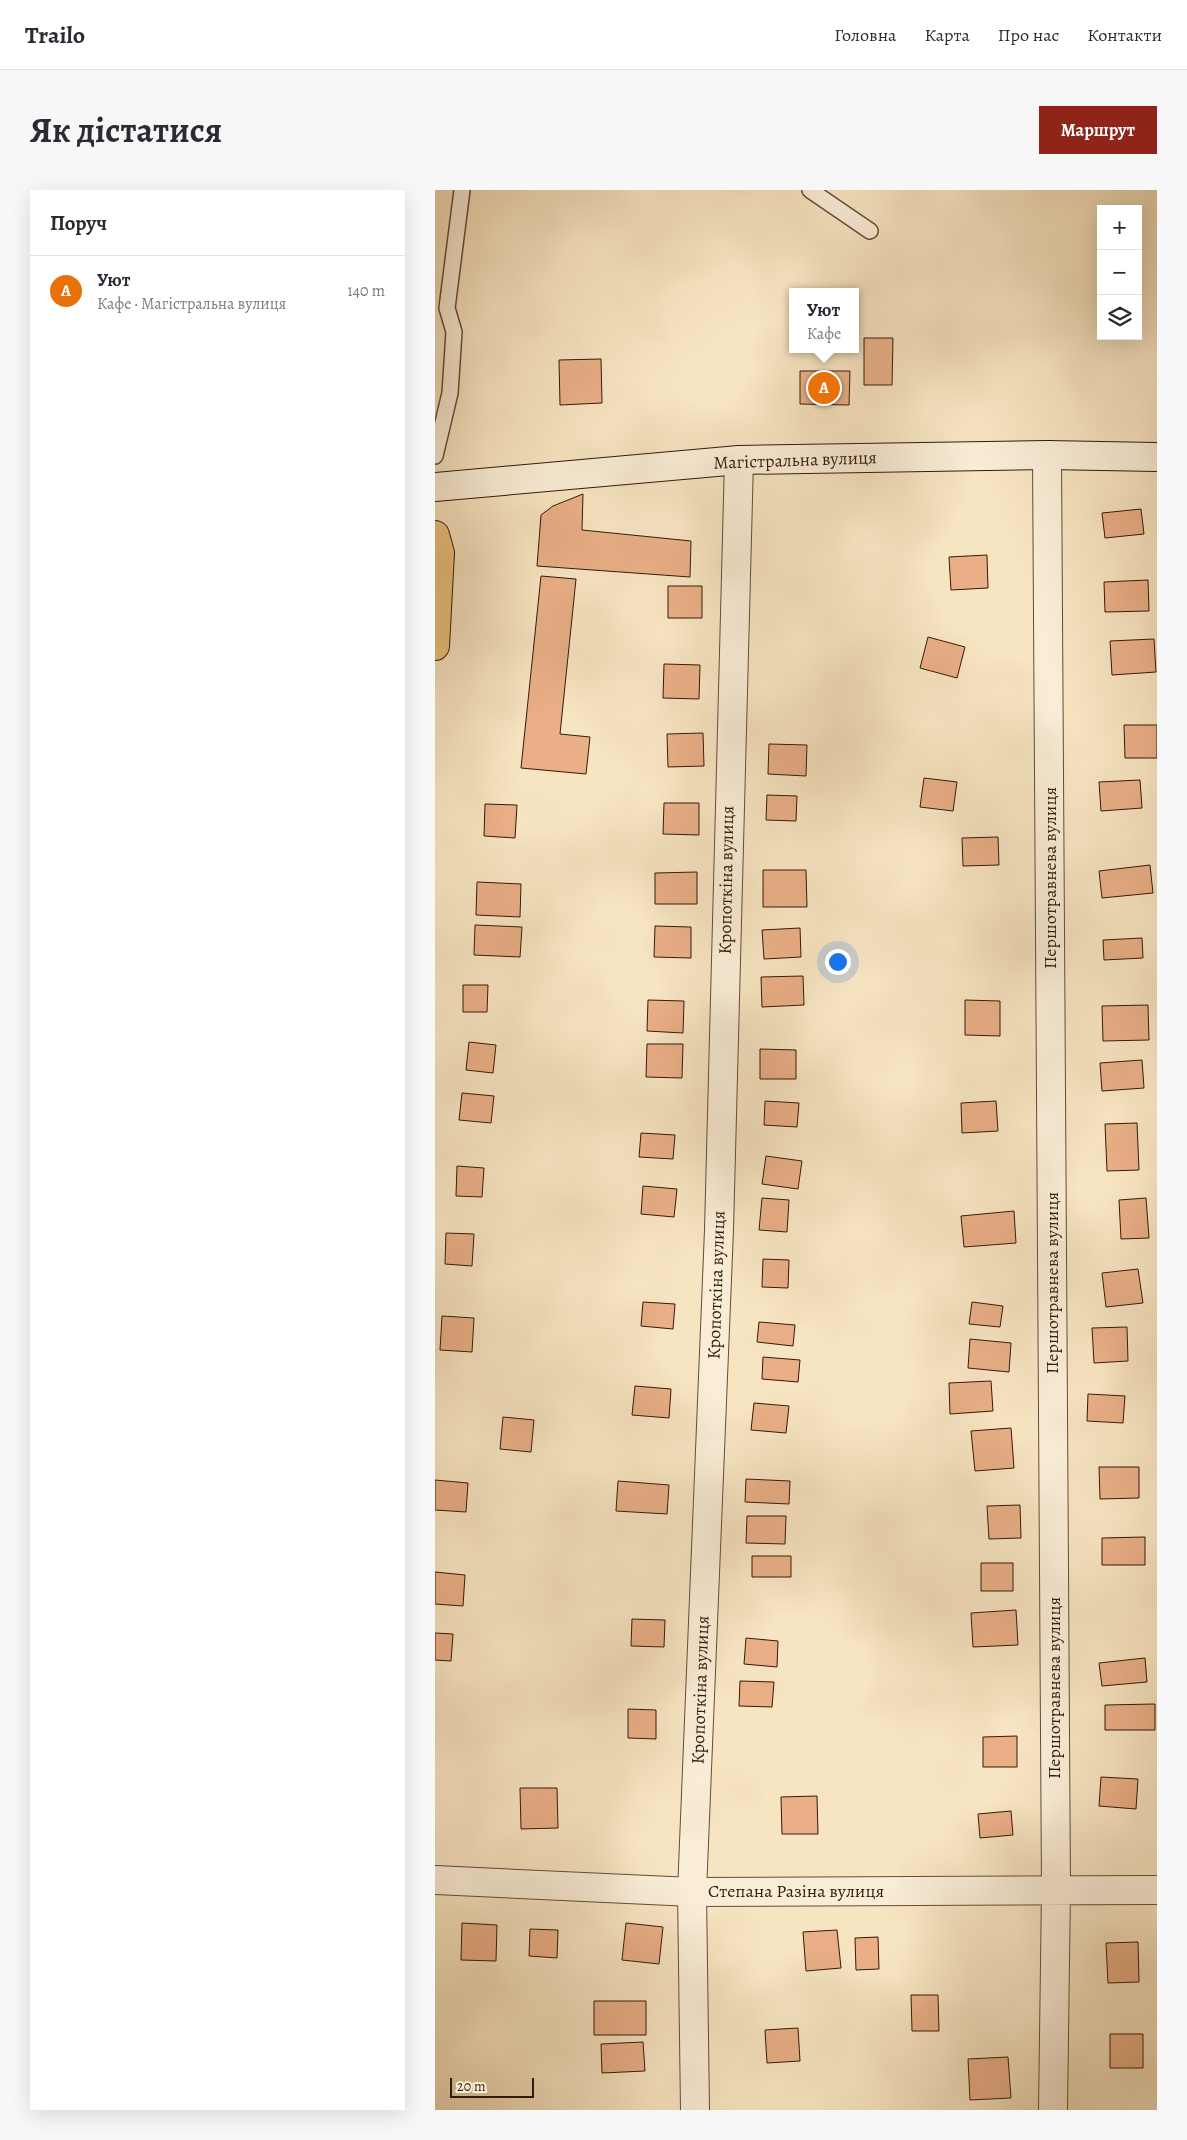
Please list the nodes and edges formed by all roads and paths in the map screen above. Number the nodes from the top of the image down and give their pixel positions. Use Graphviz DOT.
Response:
graph roads {
  1 [pos="461,190"];
  2 [pos="810,190"];
  3 [pos="870,231"];
  4 [pos="1047,455"];
  5 [pos="435,456"];
  6 [pos="1157,457"];
  7 [pos="739,460"];
  8 [pos="435,487"];
  9 [pos="435,535"];
  10 [pos="435,646"];
  11 [pos="435,1880"];
  12 [pos="1056,1890"];
  13 [pos="1157,1890"];
  14 [pos="692,1892"];
  15 [pos="695,2110"];
  16 [pos="1053,2110"];
  1 -- 5 [label="lane"];
  2 -- 3 [label="lane"];
  4 -- 6 [label="street, Магістральна вулиця"];
  4 -- 7 [label="street, Магістральна вулиця"];
  4 -- 12 [label="street, Першотравнева вулиця"];
  7 -- 8 [label="street, Магістральна вулиця"];
  7 -- 14 [label="street, Кропоткіна вулиця"];
  9 -- 10 [label="main road"];
  11 -- 14 [label="street, Степана Разіна вулиця"];
  12 -- 13 [label="street, Степана Разіна вулиця"];
  12 -- 14 [label="street, Степана Разіна вулиця"];
  12 -- 16 [label="street, Першотравнева вулиця"];
  14 -- 15 [label="street, Кропоткіна вулиця"];
}
